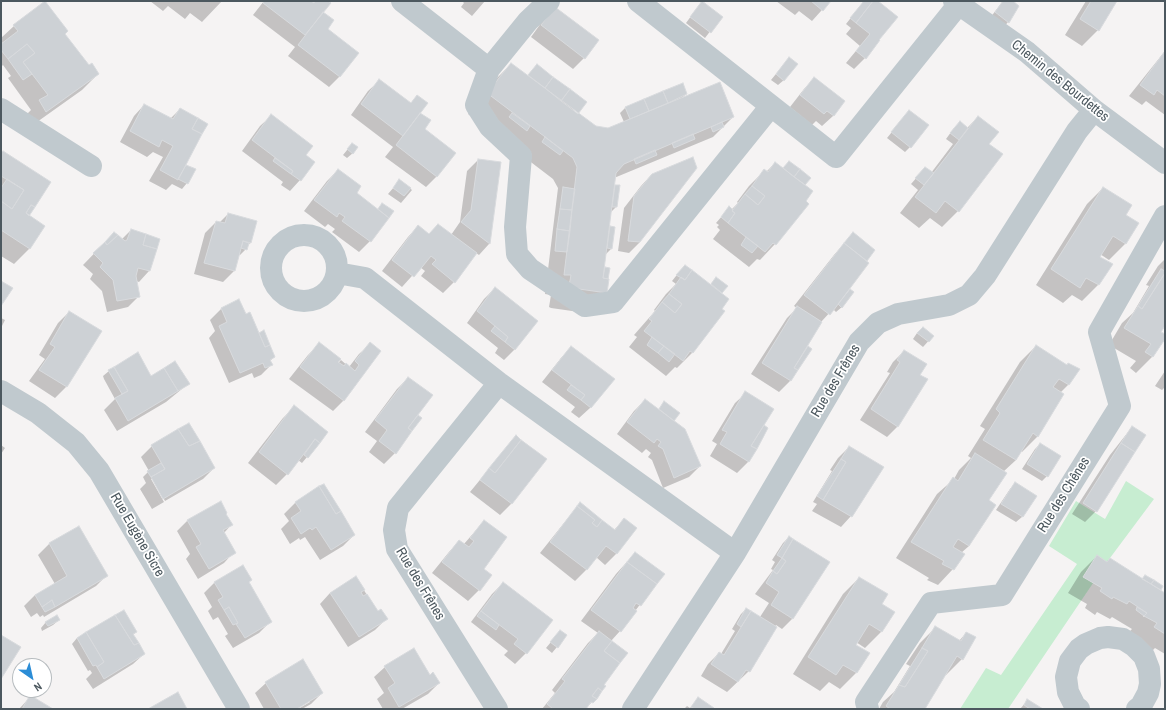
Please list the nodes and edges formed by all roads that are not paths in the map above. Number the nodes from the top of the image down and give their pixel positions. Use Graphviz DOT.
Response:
graph roads {
  1 [pos="402,1"];
  2 [pos="549,1"];
  3 [pos="638,1"];
  4 [pos="956,3"];
  5 [pos="489,69"];
  6 [pos="771,106"];
  7 [pos="1,109"];
  8 [pos="1094,110"];
  9 [pos="1165,163"];
  10 [pos="91,166"];
  11 [pos="1165,216"];
  12 [pos="336,272"];
  13 [pos="499,382"];
  14 [pos="1,391"];
  15 [pos="735,553"];
  16 [pos="1139,708"];
  17 [pos="239,709"];
  18 [pos="497,709"];
  19 [pos="633,709"];
  20 [pos="868,709"];
  21 [pos="1079,709"];
  1 -- 5 [label="street"];
  2 -- 5 [label="street"];
  3 -- 6 [label="street"];
  4 -- 6 [label="street"];
  4 -- 8 [label="street, Chemin des Bourdettes"];
  5 -- 6 [label="street"];
  7 -- 10 [label="street"];
  8 -- 9 [label="street, Chemin des Bourdettes"];
  8 -- 15 [label="street, Rue des Frênes"];
  11 -- 20 [label="street, Rue des Chênes"];
  12 -- 13 [label="street"];
  13 -- 15 [label="street"];
  13 -- 18 [label="street, Rue des Frênes"];
  14 -- 17 [label="street, Rue Eugène Sicre"];
  15 -- 19 [label="street, Rue des Frênes"];
  16 -- 21 [label="street"];
}
